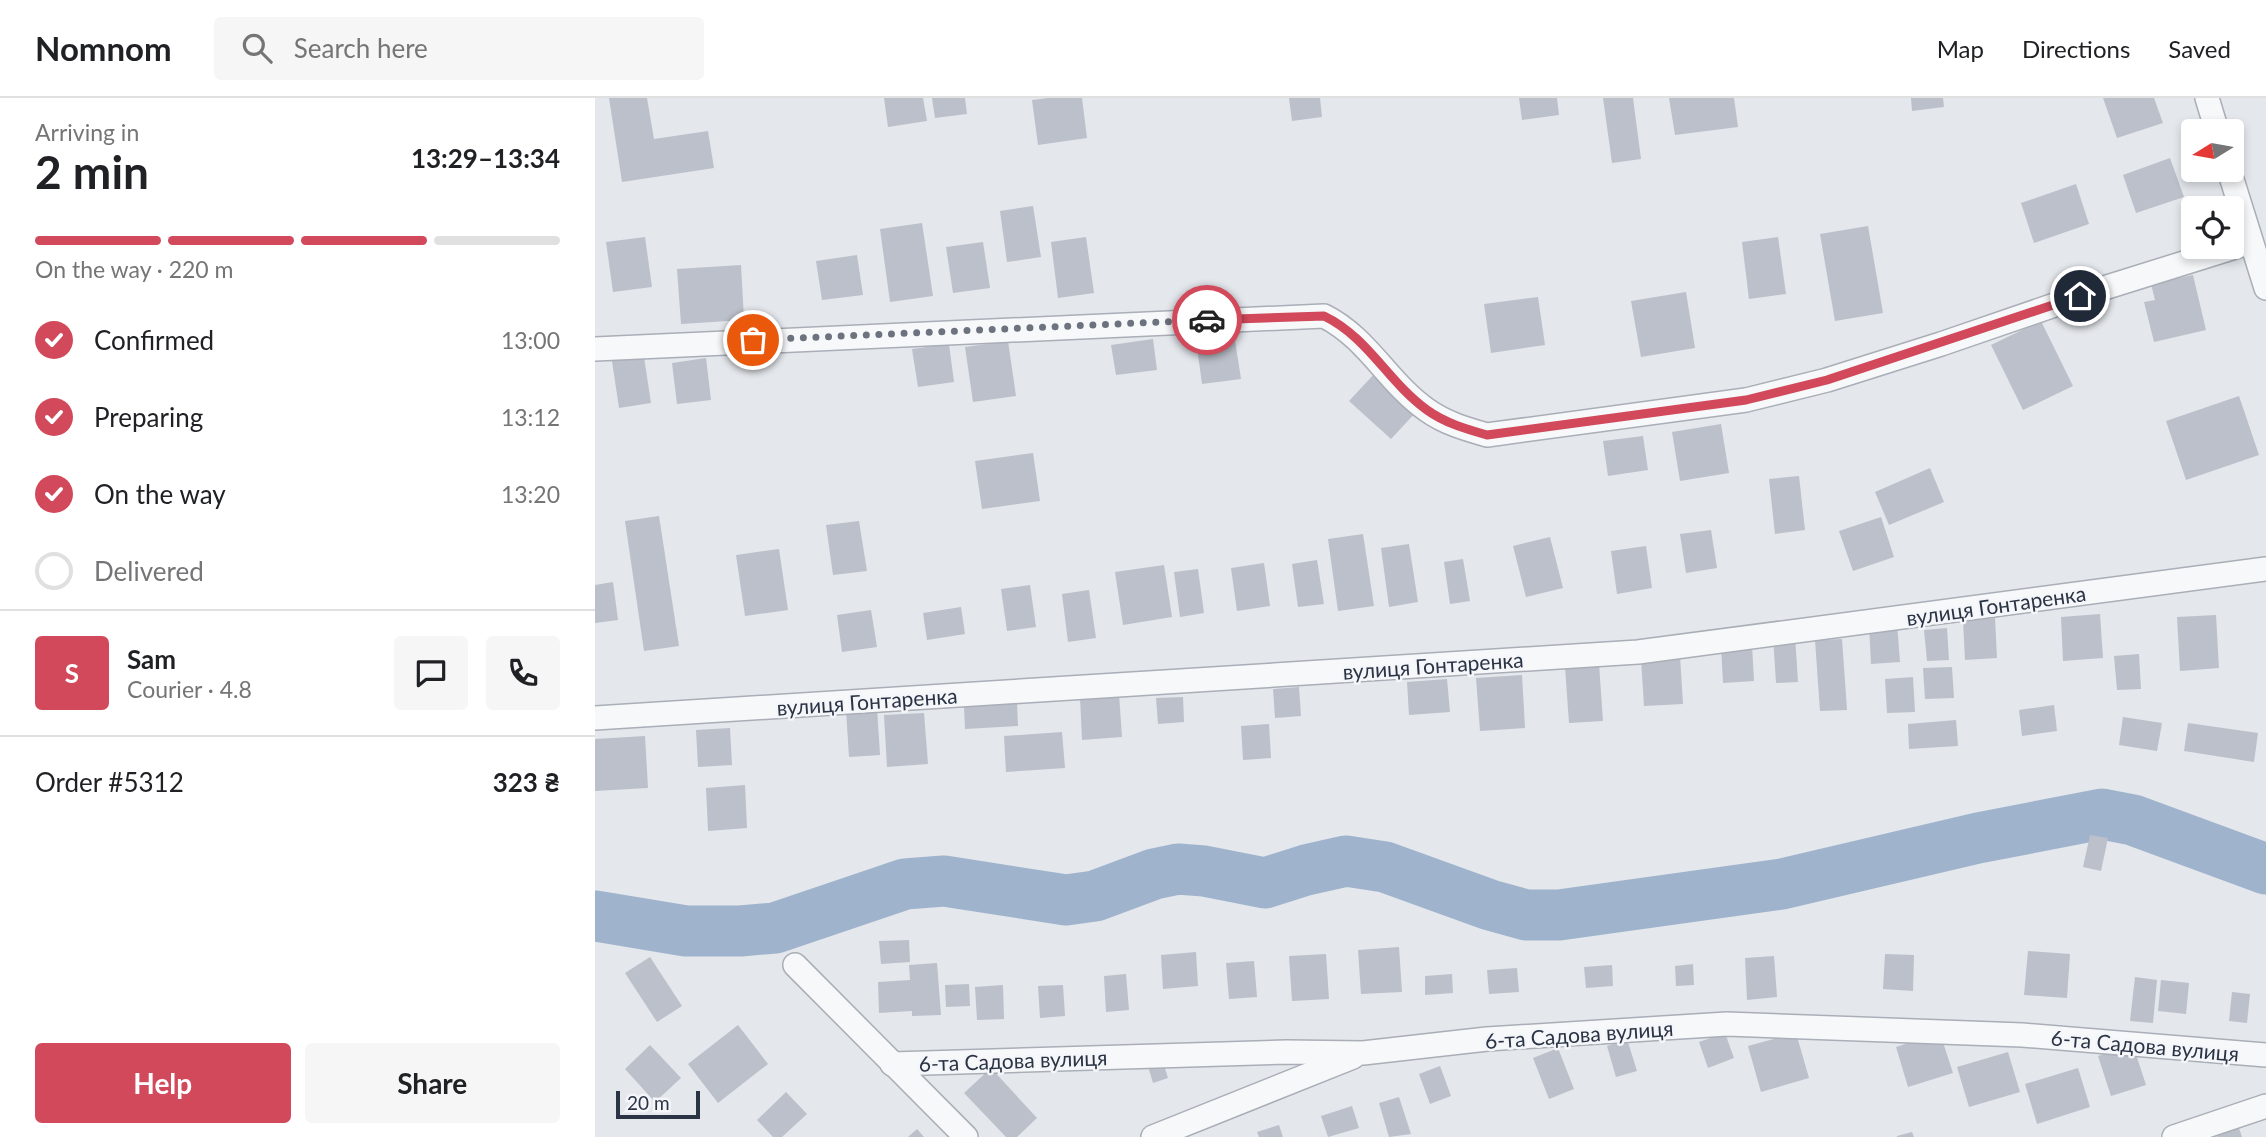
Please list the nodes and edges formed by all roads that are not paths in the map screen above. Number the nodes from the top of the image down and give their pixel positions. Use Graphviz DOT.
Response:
graph roads {
  1 [pos="2207,98"];
  2 [pos="2213,119"];
  3 [pos="2233,182"];
  4 [pos="2251,242"];
  5 [pos="2266,288"];
  6 [pos="595,349"];
  7 [pos="2266,569"];
  8 [pos="595,718"];
  9 [pos="795,965"];
  10 [pos="1363,1053"];
  11 [pos="2266,1055"];
  12 [pos="893,1063"];
  13 [pos="2266,1106"];
  14 [pos="966,1137"];
  15 [pos="1153,1137"];
  16 [pos="2174,1137"];
  1 -- 2 [label="street"];
  3 -- 4 [label="street"];
  4 -- 5 [label="street"];
  4 -- 6 [label="street"];
  7 -- 8 [label="street, вулиця Гонтаренка"];
  9 -- 12 [label="street"];
  10 -- 11 [label="street, 6-та Садова вулиця"];
  10 -- 12 [label="street, 6-та Садова вулиця"];
  10 -- 15 [label="street"];
  12 -- 14 [label="street"];
  13 -- 16 [label="street"];
}
